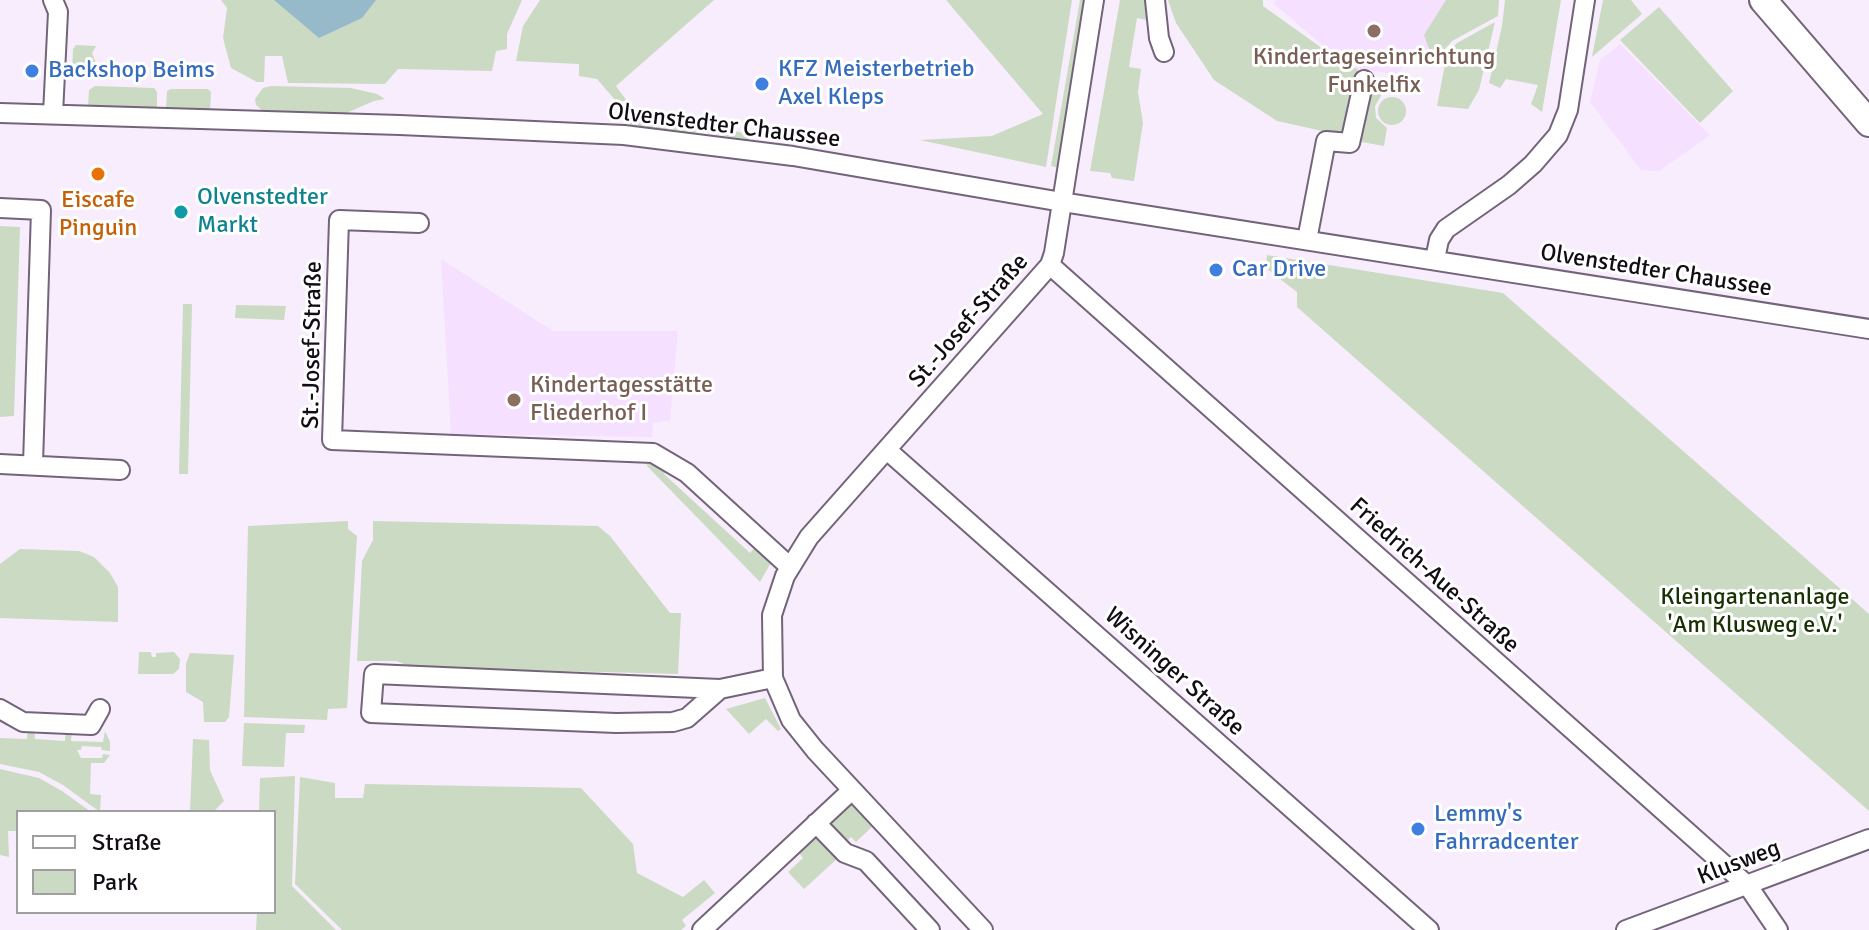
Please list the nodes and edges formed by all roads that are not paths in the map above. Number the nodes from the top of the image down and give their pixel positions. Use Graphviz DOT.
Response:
graph roads {
  1 [pos="53,0"];
  2 [pos="1094,0"];
  3 [pos="1155,0"];
  4 [pos="1585,0"];
  5 [pos="1763,0"];
  6 [pos="1164,52"];
  7 [pos="1364,80"];
  8 [pos="0,113"];
  9 [pos="53,114"];
  10 [pos="1869,123"];
  11 [pos="1062,202"];
  12 [pos="0,208"];
  13 [pos="419,223"];
  14 [pos="1307,240"];
  15 [pos="1435,259"];
  16 [pos="1050,265"];
  17 [pos="1869,329"];
  18 [pos="887,450"];
  19 [pos="0,464"];
  20 [pos="33,464"];
  21 [pos="120,470"];
  22 [pos="790,567"];
  23 [pos="773,678"];
  24 [pos="720,689"];
  25 [pos="0,709"];
  26 [pos="100,709"];
  27 [pos="852,790"];
  28 [pos="816,823"];
  29 [pos="1869,839"];
  30 [pos="1748,886"];
  31 [pos="702,930"];
  32 [pos="930,930"];
  33 [pos="983,930"];
  34 [pos="1429,930"];
  35 [pos="1626,930"];
  36 [pos="1778,930"];
  1 -- 9 [label="street"];
  2 -- 11 [label="street, St.-Josef-Straße"];
  3 -- 6 [label="street"];
  4 -- 15 [label="street"];
  5 -- 10 [label="main road"];
  7 -- 14 [label="street"];
  8 -- 9 [label="street, Olvenstedter Chaussee"];
  9 -- 11 [label="street, Olvenstedter Chaussee"];
  11 -- 14 [label="street, Olvenstedter Chaussee"];
  11 -- 16 [label="street, St.-Josef-Straße"];
  12 -- 20 [label="street"];
  13 -- 22 [label="street, St.-Josef-Straße"];
  14 -- 15 [label="street, Olvenstedter Chaussee"];
  15 -- 17 [label="street, Olvenstedter Chaussee"];
  16 -- 18 [label="street, St.-Josef-Straße"];
  16 -- 30 [label="street, Friedrich-Aue-Straße"];
  18 -- 22 [label="street, St.-Josef-Straße"];
  18 -- 34 [label="street, Wisninger Straße"];
  19 -- 20 [label="street"];
  20 -- 21 [label="street"];
  22 -- 23 [label="street, St.-Josef-Straße"];
  23 -- 24 [label="street"];
  23 -- 27 [label="street, St.-Josef-Straße"];
  24 -- 24 [label="street"];
  25 -- 26 [label="street"];
  27 -- 28 [label="street"];
  27 -- 33 [label="street, St.-Josef-Straße"];
  28 -- 31 [label="street"];
  28 -- 32 [label="street"];
  29 -- 30 [label="street, Klusweg"];
  30 -- 35 [label="street, Klusweg"];
  30 -- 36 [label="street, Friedrich-Aue-Straße"];
}
